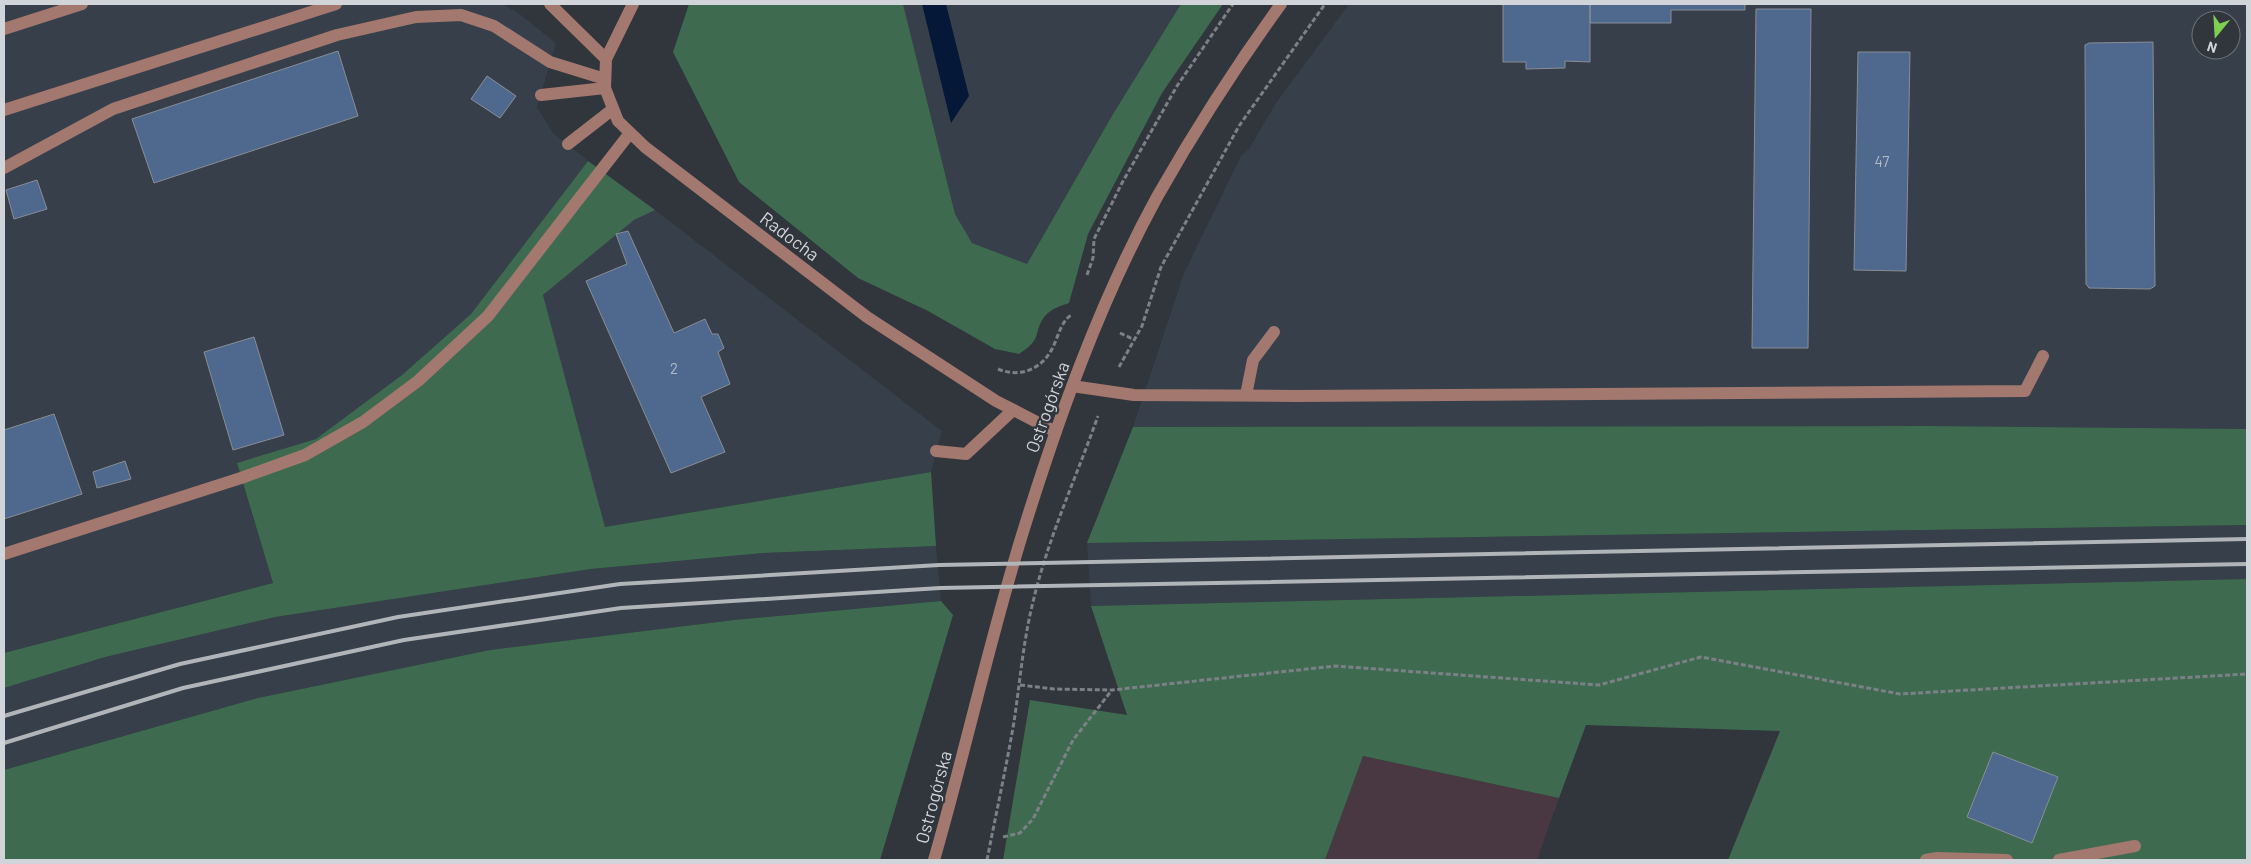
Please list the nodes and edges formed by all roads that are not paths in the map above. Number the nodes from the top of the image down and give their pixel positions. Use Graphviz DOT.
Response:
graph roads {
  1 [pos="82,4"];
  2 [pos="336,4"];
  3 [pos="550,4"];
  4 [pos="633,4"];
  5 [pos="1281,4"];
  6 [pos="4,29"];
  7 [pos="606,59"];
  8 [pos="605,84"];
  9 [pos="541,95"];
  10 [pos="613,108"];
  11 [pos="4,110"];
  12 [pos="630,133"];
  13 [pos="568,144"];
  14 [pos="4,168"];
  15 [pos="1274,332"];
  16 [pos="2044,356"];
  17 [pos="1072,386"];
  18 [pos="1246,395"];
  19 [pos="1013,410"];
  20 [pos="1056,432"];
  21 [pos="936,451"];
  22 [pos="4,554"];
  23 [pos="2136,846"];
  24 [pos="934,860"];
  25 [pos="1926,860"];
  26 [pos="2007,860"];
  27 [pos="2059,860"];
  1 -- 6 [label="street"];
  2 -- 11 [label="street"];
  3 -- 7 [label="street"];
  4 -- 7 [label="street, Radocha"];
  5 -- 17 [label="street, Ostrogórska"];
  7 -- 8 [label="street, Radocha"];
  8 -- 9 [label="street"];
  8 -- 10 [label="street, Radocha"];
  8 -- 14 [label="street"];
  10 -- 12 [label="street, Radocha"];
  10 -- 13 [label="street"];
  12 -- 19 [label="street, Radocha"];
  12 -- 22 [label="street"];
  15 -- 18 [label="street"];
  16 -- 18 [label="street"];
  17 -- 18 [label="street"];
  17 -- 20 [label="street, Ostrogórska"];
  19 -- 20 [label="street, Radocha"];
  19 -- 21 [label="street"];
  20 -- 24 [label="street, Ostrogórska"];
  23 -- 27 [label="street"];
  25 -- 26 [label="street"];
}
